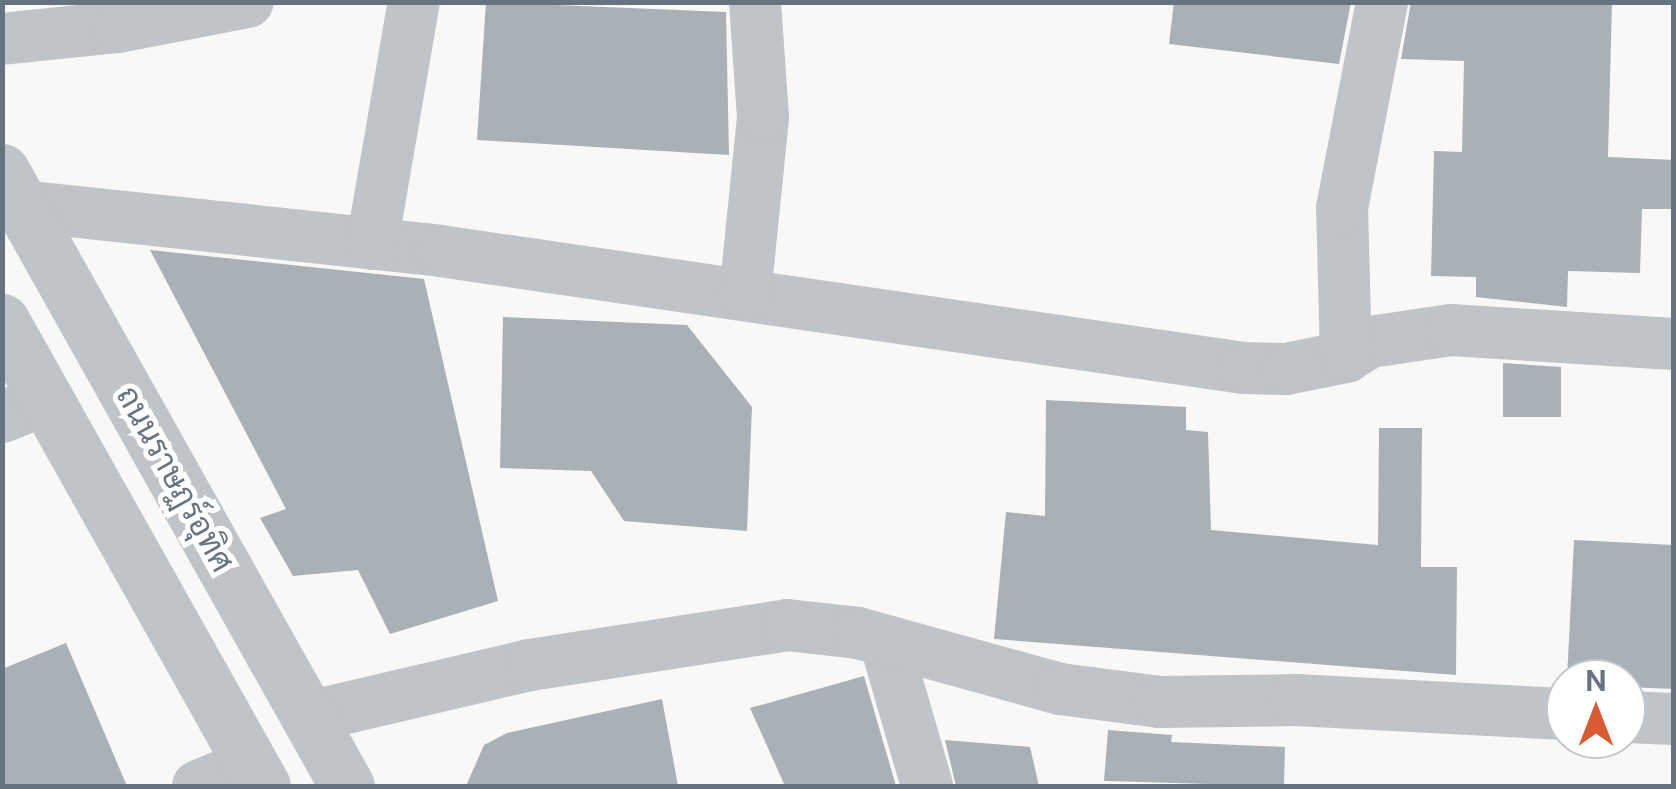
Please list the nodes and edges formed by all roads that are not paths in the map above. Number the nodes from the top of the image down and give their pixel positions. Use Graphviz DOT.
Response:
graph roads {
  1 [pos="248,2"];
  2 [pos="414,2"];
  3 [pos="754,2"];
  4 [pos="1382,2"];
  5 [pos="2,39"];
  6 [pos="12,188"];
  7 [pos="372,244"];
  8 [pos="745,296"];
  9 [pos="2,320"];
  10 [pos="1674,344"];
  11 [pos="1346,357"];
  12 [pos="26,408"];
  13 [pos="885,641"];
  14 [pos="1546,713"];
  15 [pos="308,717"];
  16 [pos="1646,718"];
  17 [pos="1674,719"];
  18 [pos="257,775"];
  19 [pos="198,786"];
  20 [pos="347,786"];
  21 [pos="927,786"];
  1 -- 5 [label="street"];
  2 -- 7 [label="street"];
  3 -- 8 [label="street"];
  4 -- 11 [label="street"];
  6 -- 7 [label="street"];
  6 -- 15 [label="street, ถนนราษฏร์อุทิศ"];
  7 -- 8 [label="street"];
  8 -- 11 [label="street"];
  9 -- 12 [label="street"];
  10 -- 11 [label="street"];
  12 -- 18 [label="street"];
  13 -- 14 [label="street"];
  13 -- 15 [label="street"];
  13 -- 21 [label="street"];
  15 -- 20 [label="street, ถนนราษฏร์อุทิศ"];
  16 -- 17 [label="street"];
  18 -- 19 [label="street"];
}
